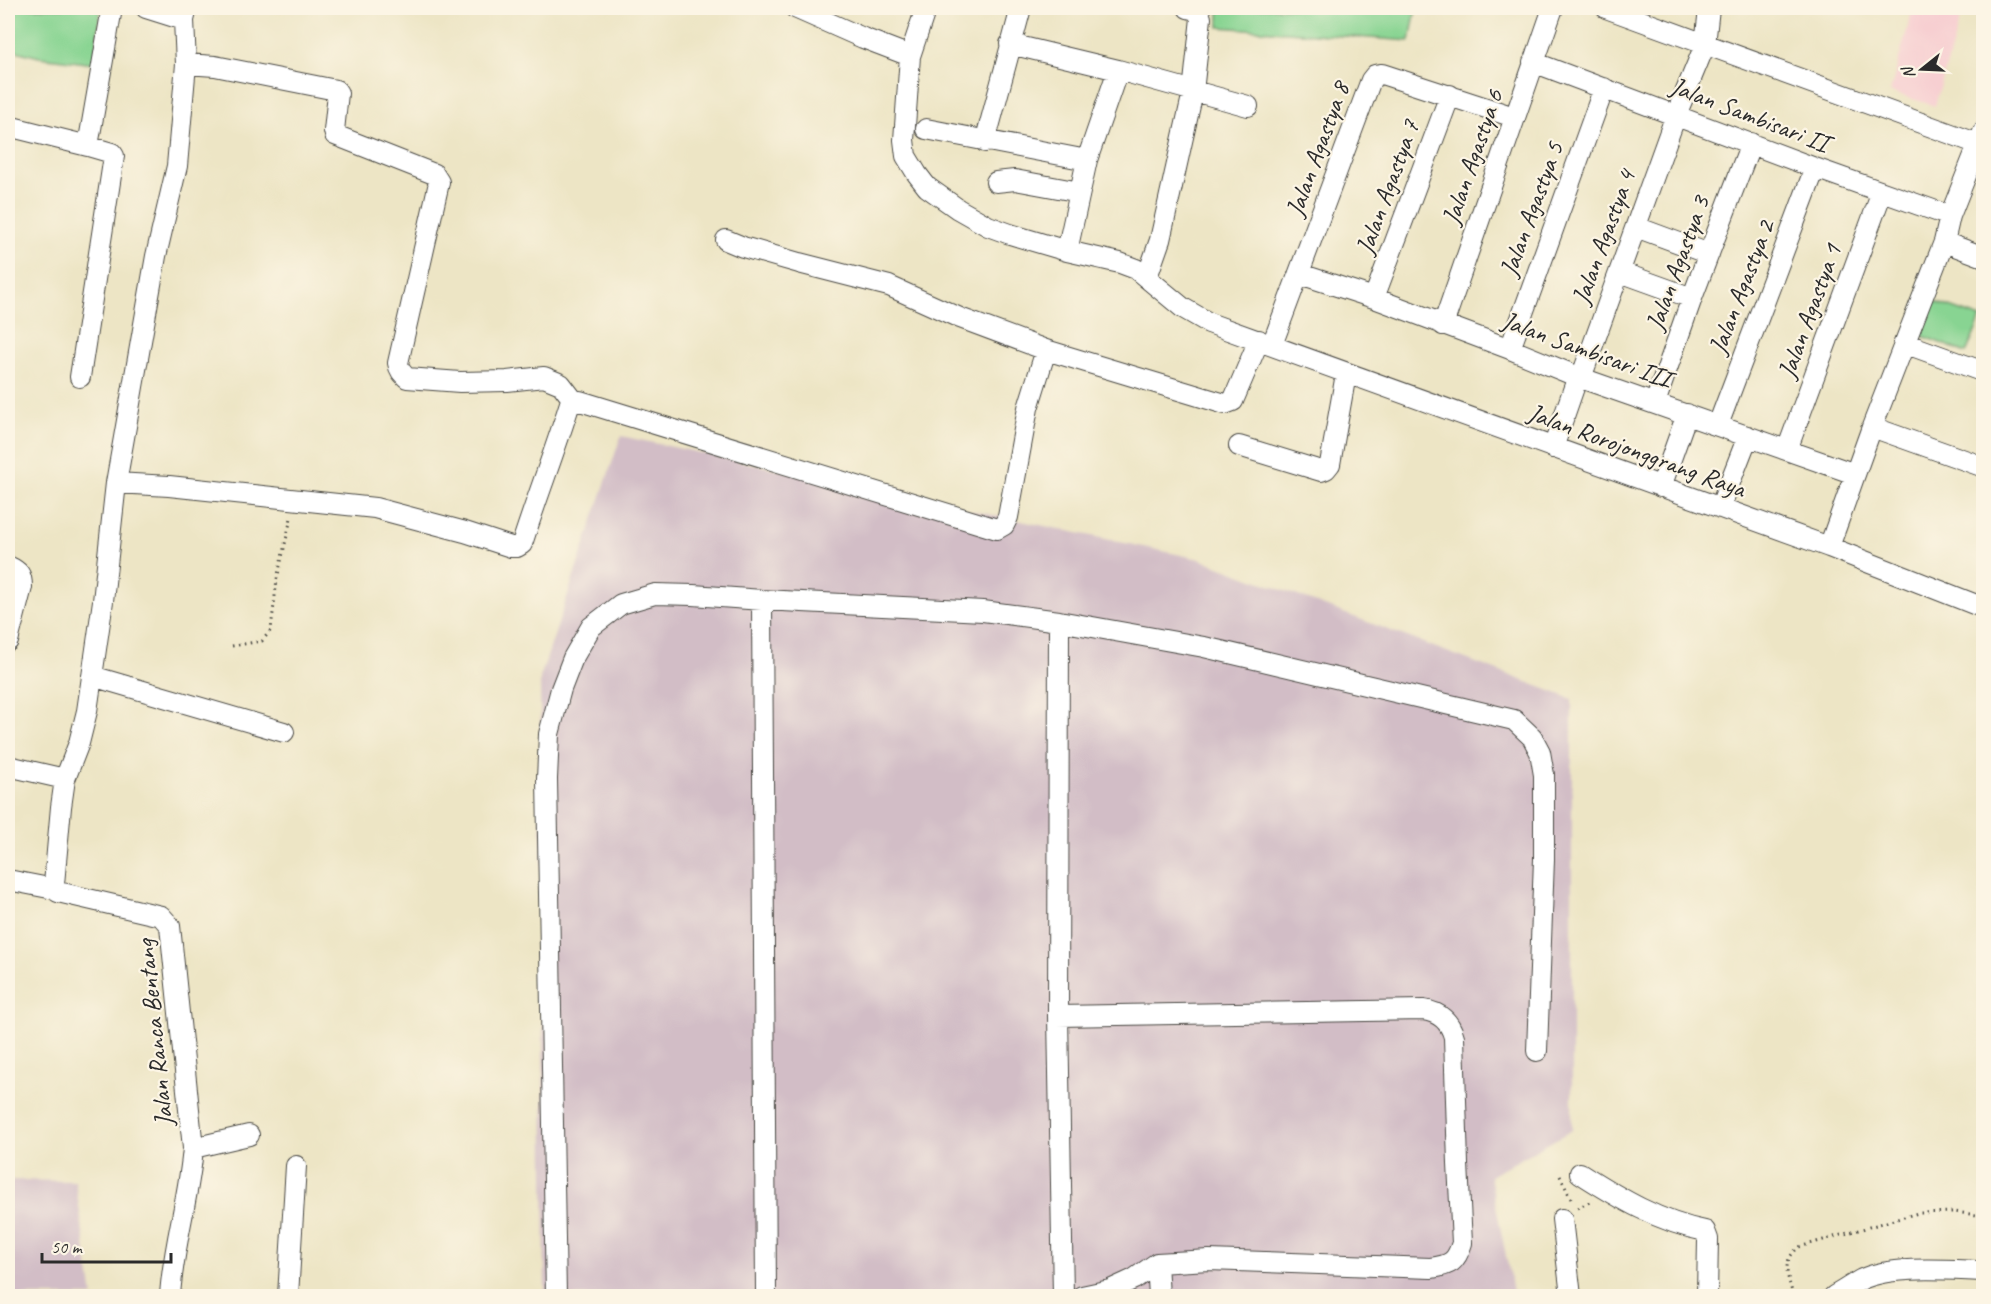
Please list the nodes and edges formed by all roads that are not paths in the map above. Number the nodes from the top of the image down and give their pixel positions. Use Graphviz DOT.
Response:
graph roads {
  1 [pos="112,8"];
  2 [pos="146,8"];
  3 [pos="795,8"];
  4 [pos="926,8"];
  5 [pos="1021,8"];
  6 [pos="1188,8"];
  7 [pos="1553,8"];
  8 [pos="1606,8"];
  9 [pos="1708,8"];
  10 [pos="1634,13"];
  11 [pos="185,14"];
  12 [pos="1010,44"];
  13 [pos="1705,45"];
  14 [pos="910,56"];
  15 [pos="1533,62"];
  16 [pos="186,64"];
  17 [pos="1118,70"];
  18 [pos="1604,88"];
  19 [pos="1193,92"];
  20 [pos="1450,95"];
  21 [pos="1248,106"];
  22 [pos="1676,115"];
  23 [pos="1514,117"];
  24 [pos="8,126"];
  25 [pos="926,129"];
  26 [pos="1982,140"];
  27 [pos="985,142"];
  28 [pos="1751,143"];
  29 [pos="88,146"];
  30 [pos="1086,160"];
  31 [pos="1815,168"];
  32 [pos="996,182"];
  33 [pos="1080,192"];
  34 [pos="1881,192"];
  35 [pos="1950,216"];
  36 [pos="1636,227"];
  37 [pos="726,240"];
  38 [pos="1944,242"];
  39 [pos="1066,251"];
  40 [pos="1709,254"];
  41 [pos="1983,257"];
  42 [pos="1620,272"];
  43 [pos="1300,274"];
  44 [pos="1147,277"];
  45 [pos="1374,298"];
  46 [pos="1692,298"];
  47 [pos="1443,325"];
  48 [pos="1265,342"];
  49 [pos="1904,344"];
  50 [pos="1510,349"];
  51 [pos="1046,350"];
  52 [pos="1983,372"];
  53 [pos="1346,374"];
  54 [pos="80,377"];
  55 [pos="1579,377"];
  56 [pos="573,401"];
  57 [pos="1655,403"];
  58 [pos="1687,414"];
  59 [pos="1718,425"];
  60 [pos="1872,427"];
  61 [pos="1748,436"];
  62 [pos="1239,446"];
  63 [pos="1553,448"];
  64 [pos="1787,450"];
  65 [pos="1983,467"];
  66 [pos="1855,474"];
  67 [pos="116,483"];
  68 [pos="1661,487"];
  69 [pos="1720,508"];
  70 [pos="1829,547"];
  71 [pos="8,566"];
  72 [pos="762,600"];
  73 [pos="1983,608"];
  74 [pos="1059,621"];
  75 [pos="8,641"];
  76 [pos="92,676"];
  77 [pos="284,732"];
  78 [pos="8,766"];
  79 [pos="65,779"];
  80 [pos="8,880"];
  81 [pos="54,889"];
  82 [pos="1058,1016"];
  83 [pos="1537,1051"];
  84 [pos="249,1135"];
  85 [pos="193,1148"];
  86 [pos="296,1166"];
  87 [pos="1580,1173"];
  88 [pos="1562,1219"];
  89 [pos="1157,1263"];
  90 [pos="1983,1271"];
  91 [pos="1846,1293"];
  92 [pos="170,1296"];
  93 [pos="288,1296"];
  94 [pos="556,1296"];
  95 [pos="766,1296"];
  96 [pos="1063,1296"];
  97 [pos="1082,1296"];
  98 [pos="1159,1296"];
  99 [pos="1571,1296"];
  100 [pos="1707,1296"];
  1 -- 29 [label="street"];
  2 -- 11 [label="street"];
  3 -- 14 [label="street"];
  4 -- 14 [label="street, Jalan Rorojonggrang Raya"];
  5 -- 12 [label="street"];
  6 -- 19 [label="street"];
  7 -- 15 [label="street, Jalan Agastya 6"];
  8 -- 10 [label="street"];
  9 -- 13 [label="street, Jalan Agastya 4"];
  10 -- 13 [label="street"];
  11 -- 16 [label="street"];
  12 -- 17 [label="street"];
  12 -- 27 [label="street"];
  13 -- 22 [label="street, Jalan Agastya 4"];
  13 -- 26 [label="street"];
  14 -- 39 [label="street, Jalan Rorojonggrang Raya"];
  15 -- 18 [label="street, Jalan Sambisari II"];
  15 -- 23 [label="street, Jalan Agastya 6"];
  16 -- 56 [label="street"];
  16 -- 67 [label="street"];
  17 -- 19 [label="street"];
  17 -- 30 [label="street"];
  18 -- 22 [label="street, Jalan Sambisari II"];
  18 -- 50 [label="street, Jalan Agastya 5"];
  19 -- 21 [label="street"];
  19 -- 44 [label="street"];
  20 -- 23 [label="street, Jalan Agastya 8"];
  20 -- 43 [label="street, Jalan Agastya 8"];
  20 -- 45 [label="street, Jalan Agastya 7"];
  22 -- 28 [label="street, Jalan Sambisari II"];
  22 -- 36 [label="street, Jalan Agastya 4"];
  23 -- 47 [label="street, Jalan Agastya 6"];
  24 -- 29 [label="street"];
  25 -- 27 [label="street"];
  26 -- 35 [label="street"];
  27 -- 30 [label="street"];
  28 -- 31 [label="street, Jalan Sambisari II"];
  28 -- 40 [label="street, Jalan Agastya 3"];
  29 -- 54 [label="street"];
  30 -- 33 [label="street"];
  31 -- 34 [label="street, Jalan Sambisari II"];
  31 -- 59 [label="street, Jalan Agastya 2"];
  32 -- 33 [label="street"];
  33 -- 39 [label="street"];
  34 -- 35 [label="street, Jalan Sambisari II"];
  34 -- 64 [label="street, Jalan Agastya 1"];
  35 -- 38 [label="street"];
  36 -- 40 [label="street"];
  36 -- 42 [label="street, Jalan Agastya 4"];
  37 -- 51 [label="street, Jalan Agastya 8"];
  38 -- 41 [label="street"];
  38 -- 49 [label="street"];
  39 -- 44 [label="street, Jalan Rorojonggrang Raya"];
  40 -- 46 [label="street, Jalan Agastya 3"];
  42 -- 46 [label="street"];
  42 -- 55 [label="street, Jalan Agastya 4"];
  43 -- 45 [label="street, Jalan Sambisari III"];
  43 -- 48 [label="street, Jalan Agastya 8"];
  44 -- 48 [label="street, Jalan Rorojonggrang Raya"];
  45 -- 47 [label="street, Jalan Sambisari III"];
  46 -- 57 [label="street, Jalan Agastya 3"];
  47 -- 50 [label="street, Jalan Sambisari III"];
  48 -- 51 [label="street, Jalan Agastya 8"];
  48 -- 53 [label="street, Jalan Rorojonggrang Raya"];
  49 -- 52 [label="street"];
  49 -- 60 [label="street"];
  50 -- 55 [label="street, Jalan Sambisari III"];
  51 -- 56 [label="street"];
  53 -- 62 [label="street"];
  53 -- 63 [label="street, Jalan Rorojonggrang Raya"];
  55 -- 57 [label="street, Jalan Sambisari III"];
  55 -- 63 [label="street, Jalan Agastya 4"];
  56 -- 67 [label="street"];
  57 -- 58 [label="street, Jalan Sambisari III"];
  58 -- 59 [label="street, Jalan Sambisari III"];
  58 -- 68 [label="street"];
  59 -- 61 [label="street, Jalan Sambisari III"];
  60 -- 65 [label="street"];
  60 -- 66 [label="street"];
  61 -- 64 [label="street, Jalan Sambisari III"];
  61 -- 69 [label="street"];
  63 -- 68 [label="street, Jalan Rorojonggrang Raya"];
  64 -- 66 [label="street, Jalan Sambisari III"];
  66 -- 70 [label="street"];
  67 -- 76 [label="street"];
  68 -- 69 [label="street, Jalan Rorojonggrang Raya"];
  69 -- 70 [label="street, Jalan Rorojonggrang Raya"];
  70 -- 73 [label="street, Jalan Rorojonggrang Raya"];
  71 -- 75 [label="street"];
  72 -- 74 [label="street"];
  72 -- 94 [label="street"];
  72 -- 95 [label="street"];
  74 -- 82 [label="street"];
  74 -- 83 [label="street"];
  76 -- 77 [label="street"];
  76 -- 79 [label="street"];
  78 -- 79 [label="street"];
  79 -- 81 [label="street"];
  80 -- 81 [label="street, Jalan Ranca Bentang"];
  81 -- 85 [label="street, Jalan Ranca Bentang"];
  82 -- 89 [label="street"];
  82 -- 96 [label="street"];
  84 -- 85 [label="street"];
  85 -- 92 [label="street, Jalan Ranca Bentang"];
  86 -- 93 [label="street"];
  87 -- 100 [label="street"];
  88 -- 99 [label="street"];
  89 -- 97 [label="street"];
  89 -- 98 [label="street"];
  90 -- 91 [label="street"];
}
